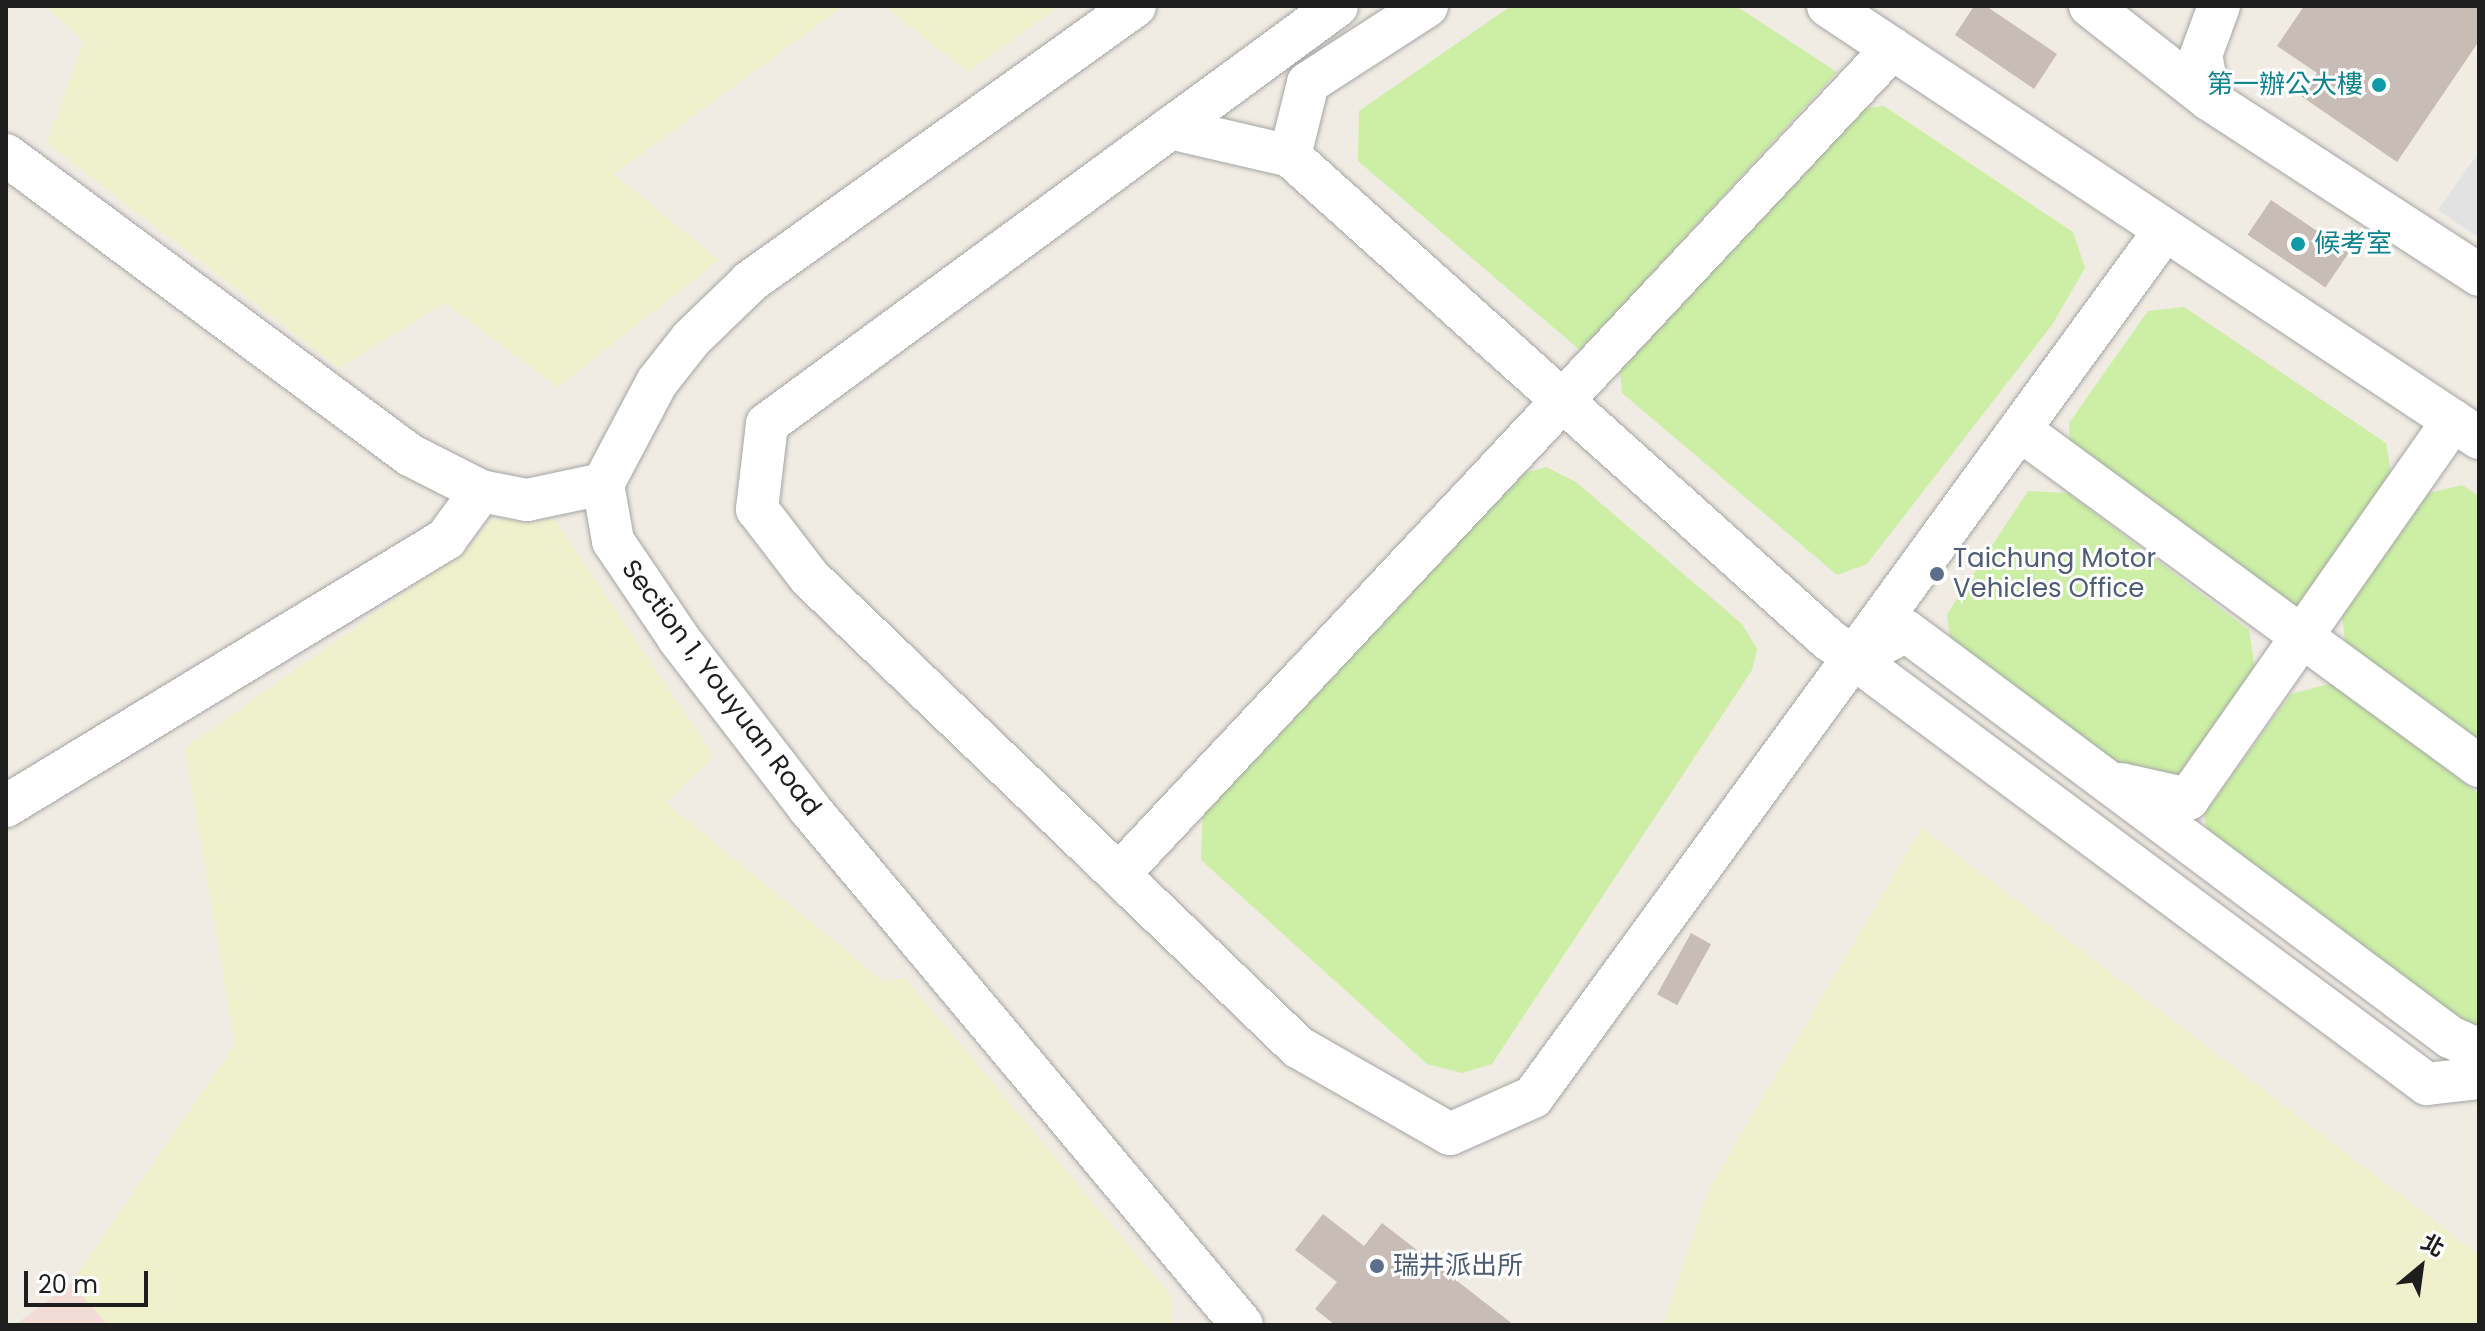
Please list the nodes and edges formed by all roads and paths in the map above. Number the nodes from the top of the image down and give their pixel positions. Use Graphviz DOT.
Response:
graph roads {
  1 [pos="1135,6"];
  2 [pos="1337,6"];
  3 [pos="1427,6"];
  4 [pos="1828,6"];
  5 [pos="2090,6"];
  6 [pos="2219,6"];
  7 [pos="1892,49"];
  8 [pos="2210,100"];
  9 [pos="1170,128"];
  10 [pos="6,155"];
  11 [pos="1290,156"];
  12 [pos="2165,230"];
  13 [pos="2479,275"];
  14 [pos="1563,400"];
  15 [pos="2020,430"];
  16 [pos="2466,430"];
  17 [pos="603,484"];
  18 [pos="481,491"];
  19 [pos="2302,636"];
  20 [pos="1855,658"];
  21 [pos="2479,766"];
  22 [pos="2107,781"];
  23 [pos="6,806"];
  24 [pos="1119,874"];
  25 [pos="2479,1050"];
  26 [pos="2479,1078"];
  27 [pos="1242,1325"];
  1 -- 17 [label="street"];
  2 -- 9 [label="street"];
  3 -- 11 [label="street"];
  4 -- 7 [label="street"];
  5 -- 8 [label="street"];
  6 -- 8 [label="street"];
  7 -- 12 [label="street"];
  7 -- 14 [label="street"];
  8 -- 13 [label="street"];
  9 -- 11 [label="street"];
  9 -- 24 [label="street"];
  10 -- 18 [label="street"];
  11 -- 14 [label="street"];
  12 -- 15 [label="street"];
  12 -- 16 [label="street"];
  14 -- 20 [label="street"];
  14 -- 24 [label="street"];
  15 -- 19 [label="street"];
  15 -- 20 [label="street"];
  16 -- 19 [label="street"];
  17 -- 18 [label="street"];
  17 -- 27 [label="street, Section 1, Youyuan Road"];
  18 -- 23 [label="street"];
  19 -- 21 [label="street"];
  19 -- 22 [label="street"];
  20 -- 22 [label="street"];
  20 -- 24 [label="street"];
  20 -- 26 [label="street"];
  22 -- 25 [label="street"];
}
